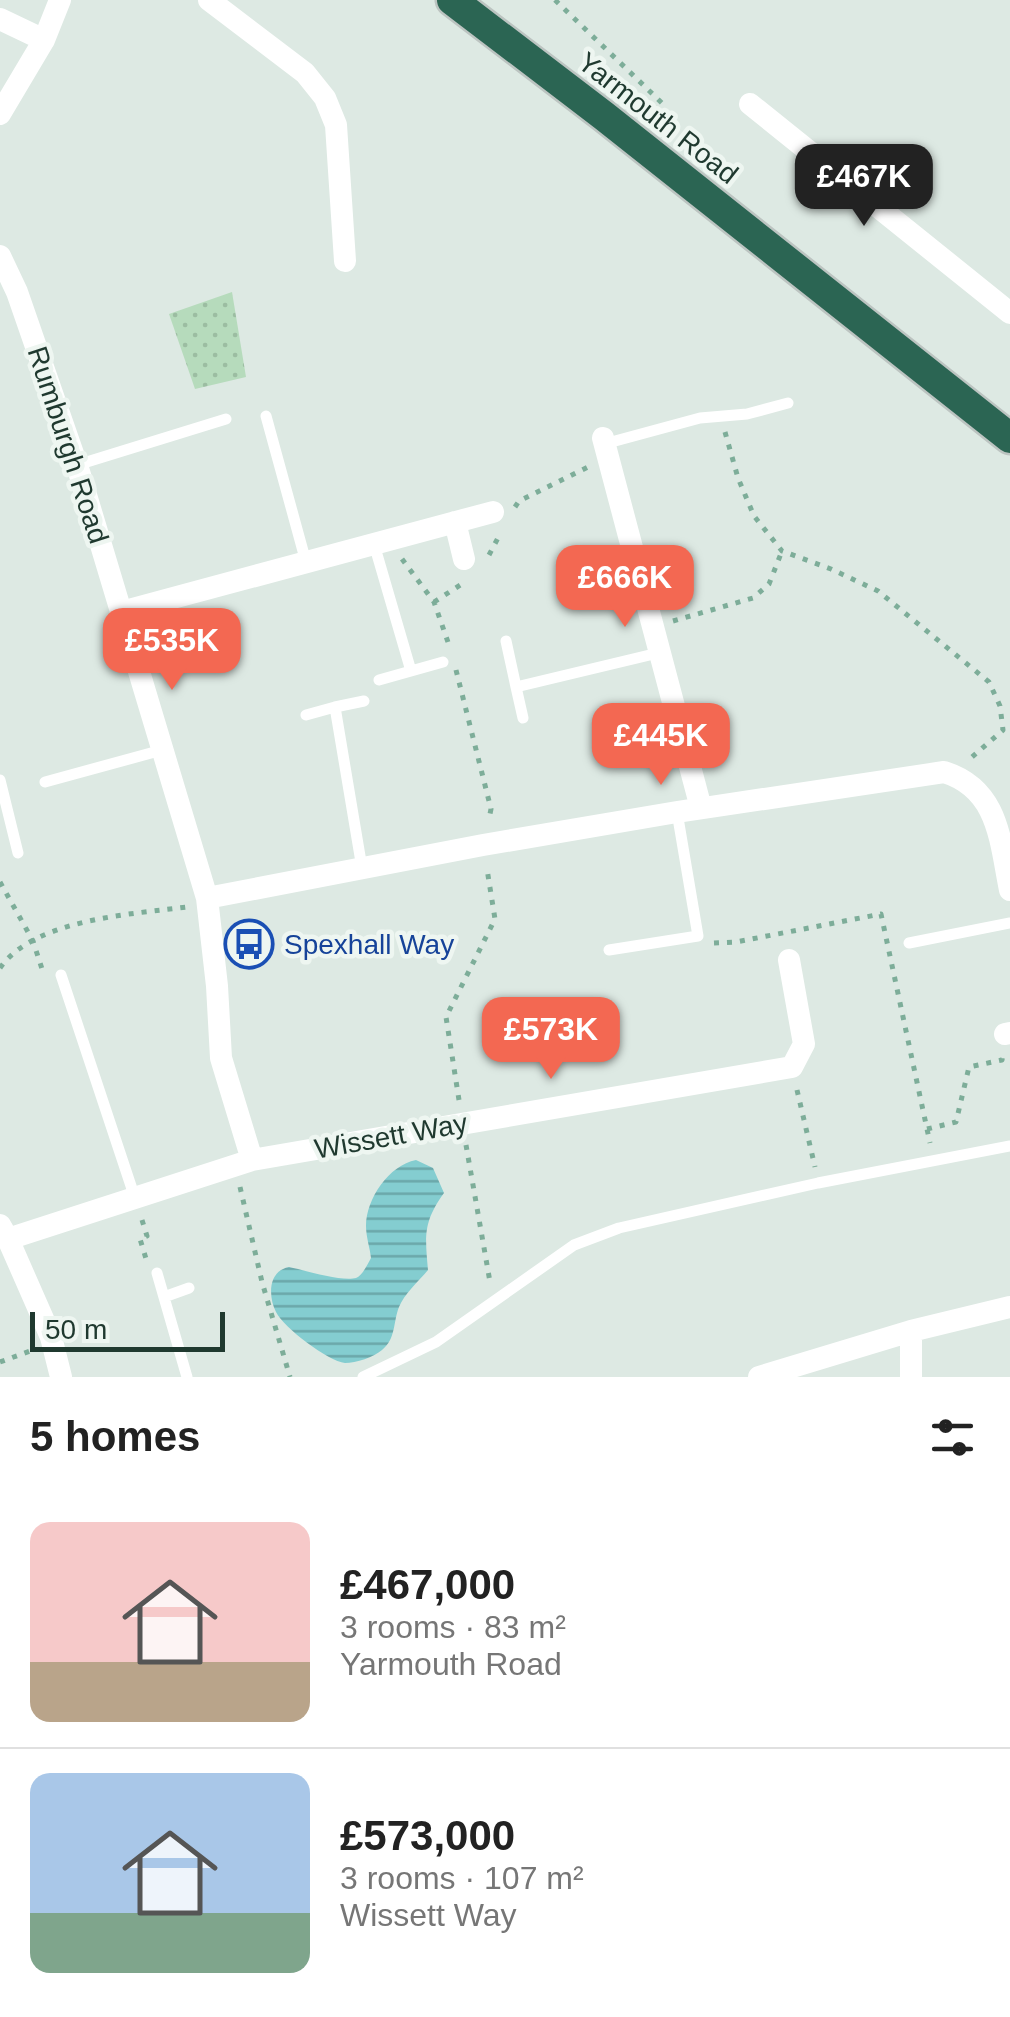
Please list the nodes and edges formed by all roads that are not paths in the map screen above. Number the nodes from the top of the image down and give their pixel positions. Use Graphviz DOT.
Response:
graph roads {
  1 [pos="60,0"];
  2 [pos="209,0"];
  3 [pos="452,0"];
  4 [pos="0,19"];
  5 [pos="44,40"];
  6 [pos="750,104"];
  7 [pos="0,114"];
  8 [pos="0,256"];
  9 [pos="345,261"];
  10 [pos="1010,313"];
  11 [pos="788,404"];
  12 [pos="266,416"];
  13 [pos="226,419"];
  14 [pos="1010,438"];
  15 [pos="604,441"];
  16 [pos="77,465"];
  17 [pos="493,512"];
  18 [pos="455,522"];
  19 [pos="381,542"];
  20 [pos="464,559"];
  21 [pos="306,562"];
  22 [pos="121,612"];
  23 [pos="506,640"];
  24 [pos="658,653"];
  25 [pos="448,657"];
  26 [pos="411,671"];
  27 [pos="380,680"];
  28 [pos="516,687"];
  29 [pos="364,700"];
  30 [pos="335,707"];
  31 [pos="306,715"];
  32 [pos="523,718"];
  33 [pos="162,750"];
  34 [pos="0,780"];
  35 [pos="45,782"];
  36 [pos="701,808"];
  37 [pos="677,812"];
  38 [pos="1004,827"];
  39 [pos="18,853"];
  40 [pos="362,868"];
  41 [pos="1010,890"];
  42 [pos="207,901"];
  43 [pos="1010,923"];
  44 [pos="910,944"];
  45 [pos="609,950"];
  46 [pos="790,960"];
  47 [pos="61,975"];
  48 [pos="1010,1146"];
  49 [pos="244,1162"];
  50 [pos="135,1198"];
  51 [pos="4,1232"];
  52 [pos="157,1273"];
  53 [pos="190,1288"];
  54 [pos="164,1297"];
  55 [pos="1010,1307"];
  56 [pos="912,1331"];
  57 [pos="61,1377"];
  58 [pos="187,1377"];
  59 [pos="363,1377"];
  60 [pos="759,1377"];
  61 [pos="911,1377"];
  1 -- 5 [label="street"];
  2 -- 9 [label="street"];
  3 -- 14 [label="highway, Yarmouth Road"];
  4 -- 5 [label="street"];
  5 -- 7 [label="street"];
  6 -- 10 [label="street"];
  8 -- 16 [label="street, Rumburgh Road"];
  11 -- 15 [label="lane"];
  12 -- 21 [label="lane"];
  13 -- 16 [label="lane"];
  15 -- 24 [label="street"];
  16 -- 22 [label="street, Rumburgh Road"];
  17 -- 18 [label="street"];
  18 -- 19 [label="street"];
  18 -- 20 [label="street"];
  19 -- 21 [label="street"];
  19 -- 26 [label="lane"];
  21 -- 22 [label="street"];
  22 -- 33 [label="street, Rumburgh Road"];
  23 -- 28 [label="lane"];
  24 -- 28 [label="lane"];
  24 -- 36 [label="street"];
  25 -- 26 [label="lane"];
  26 -- 27 [label="lane"];
  28 -- 32 [label="lane"];
  29 -- 30 [label="lane"];
  30 -- 31 [label="lane"];
  30 -- 40 [label="lane"];
  33 -- 35 [label="lane"];
  33 -- 42 [label="street, Rumburgh Road"];
  34 -- 39 [label="lane"];
  36 -- 37 [label="street"];
  36 -- 38 [label="street"];
  37 -- 40 [label="street"];
  37 -- 45 [label="lane"];
  38 -- 41 [label="street"];
  40 -- 42 [label="street"];
  42 -- 49 [label="street, Rumburgh Road"];
  43 -- 44 [label="lane"];
  46 -- 49 [label="street, Wissett Way"];
  47 -- 50 [label="lane"];
  48 -- 59 [label="lane"];
  49 -- 50 [label="street, Wissett Way"];
  50 -- 51 [label="street, Wissett Way"];
  51 -- 57 [label="street"];
  52 -- 54 [label="lane"];
  53 -- 54 [label="lane"];
  54 -- 58 [label="lane"];
  55 -- 56 [label="street"];
  56 -- 60 [label="street"];
  56 -- 61 [label="street"];
}
